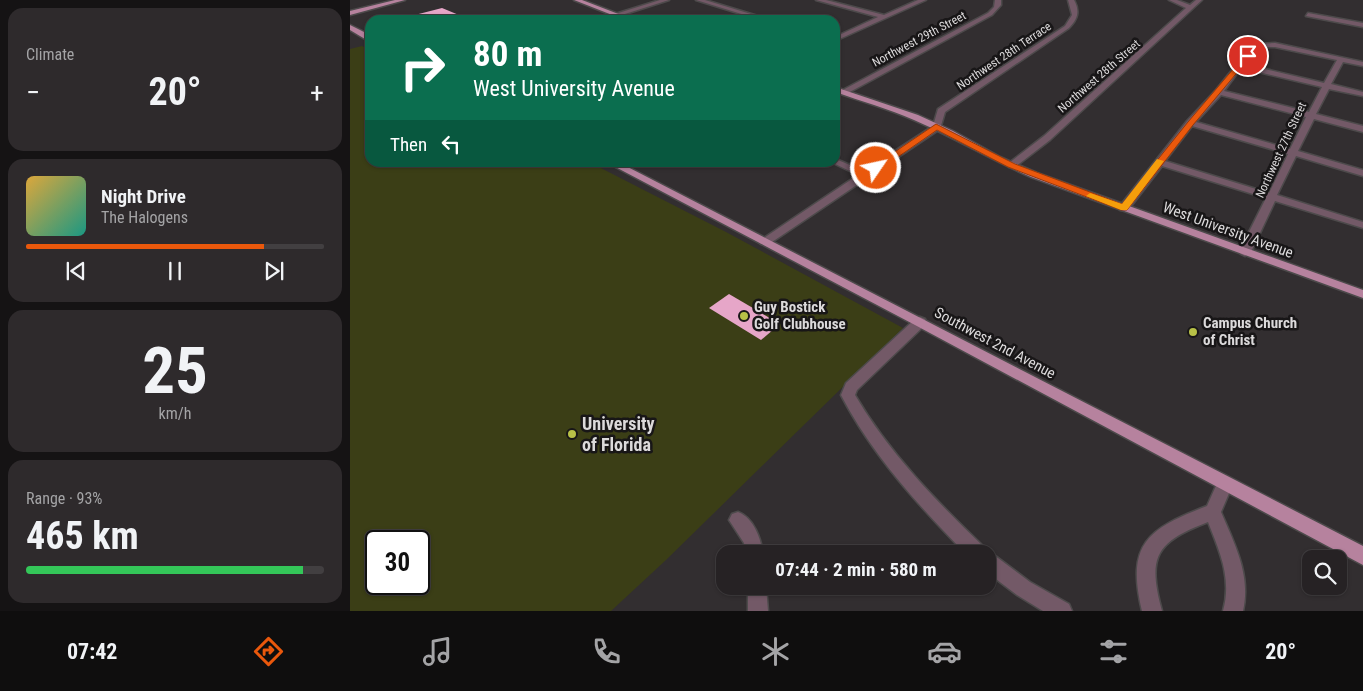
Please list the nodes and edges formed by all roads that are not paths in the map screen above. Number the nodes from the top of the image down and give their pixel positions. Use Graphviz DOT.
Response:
graph roads {
  1 [pos="387,0"];
  2 [pos="402,0"];
  3 [pos="666,0"];
  4 [pos="699,0"];
  5 [pos="819,0"];
  6 [pos="923,0"];
  7 [pos="998,0"];
  8 [pos="1070,0"];
  9 [pos="1172,0"];
  10 [pos="1199,0"];
  11 [pos="574,1"];
  12 [pos="1191,8"];
  13 [pos="350,11"];
  14 [pos="615,15"];
  15 [pos="751,15"];
  16 [pos="1308,15"];
  17 [pos="884,16"];
  18 [pos="1363,25"];
  19 [pos="350,27"];
  20 [pos="350,34"];
  21 [pos="365,35"];
  22 [pos="840,37"];
  23 [pos="365,40"];
  24 [pos="1341,59"];
  25 [pos="1363,64"];
  26 [pos="1240,66"];
  27 [pos="1326,85"];
  28 [pos="840,89"];
  29 [pos="840,90"];
  30 [pos="1219,92"];
  31 [pos="1363,94"];
  32 [pos="1310,116"];
  33 [pos="1190,124"];
  34 [pos="936,127"];
  35 [pos="1363,129"];
  36 [pos="1294,153"];
  37 [pos="1160,162"];
  38 [pos="840,164"];
  39 [pos="1012,165"];
  40 [pos="620,167"];
  41 [pos="1363,173"];
  42 [pos="865,176"];
  43 [pos="1273,197"];
  44 [pos="1124,208"];
  45 [pos="1363,225"];
  46 [pos="765,242"];
  47 [pos="1245,252"];
  48 [pos="1363,294"];
  49 [pos="920,322"];
  50 [pos="1225,484"];
  51 [pos="1213,512"];
  52 [pos="738,520"];
  53 [pos="753,545"];
  54 [pos="970,545"];
  55 [pos="1363,556"];
  56 [pos="996,569"];
  57 [pos="757,595"];
  58 [pos="758,611"];
  59 [pos="1062,611"];
  60 [pos="1152,611"];
  61 [pos="1233,611"];
  1 -- 13 [label="main road"];
  2 -- 13 [label="main road"];
  3 -- 14 [label="street"];
  4 -- 15 [label="street"];
  5 -- 17 [label="street"];
  6 -- 17 [label="street"];
  7 -- 28 [label="street, Northwest 29th Street"];
  8 -- 34 [label="street, Northwest 28th Terrace"];
  9 -- 12 [label="street"];
  10 -- 12 [label="street, Northwest 28th Street"];
  11 -- 14 [label="main road"];
  12 -- 39 [label="street, Northwest 28th Street"];
  16 -- 18 [label="street"];
  17 -- 22 [label="street"];
  19 -- 21 [label="main road"];
  20 -- 23 [label="main road"];
  24 -- 25 [label="street"];
  24 -- 26 [label="street"];
  24 -- 27 [label="street, Northwest 27th Street"];
  26 -- 27 [label="street"];
  26 -- 30 [label="street"];
  27 -- 31 [label="street"];
  27 -- 32 [label="street, Northwest 27th Street"];
  29 -- 34 [label="main road, West University Avenue"];
  30 -- 32 [label="street"];
  30 -- 33 [label="street"];
  32 -- 35 [label="street"];
  32 -- 36 [label="street, Northwest 27th Street"];
  33 -- 36 [label="street"];
  33 -- 37 [label="street"];
  34 -- 39 [label="main road, West University Avenue"];
  34 -- 42 [label="street"];
  36 -- 41 [label="street"];
  36 -- 43 [label="street, Northwest 27th Street"];
  37 -- 43 [label="street"];
  37 -- 44 [label="street"];
  38 -- 42 [label="street"];
  39 -- 44 [label="main road, West University Avenue"];
  40 -- 46 [label="main road, Southwest 2nd Avenue"];
  42 -- 46 [label="street"];
  43 -- 45 [label="street"];
  43 -- 47 [label="street, Northwest 27th Street"];
  44 -- 47 [label="main road, West University Avenue"];
  46 -- 49 [label="main road, Southwest 2nd Avenue"];
  47 -- 48 [label="main road, West University Avenue"];
  49 -- 50 [label="main road, Southwest 2nd Avenue"];
  49 -- 54 [label="street"];
  50 -- 51 [label="street"];
  50 -- 55 [label="main road, Southwest 2nd Avenue"];
  51 -- 60 [label="street"];
  51 -- 61 [label="street"];
  52 -- 53 [label="street"];
  56 -- 59 [label="street"];
  57 -- 58 [label="street"];
}
